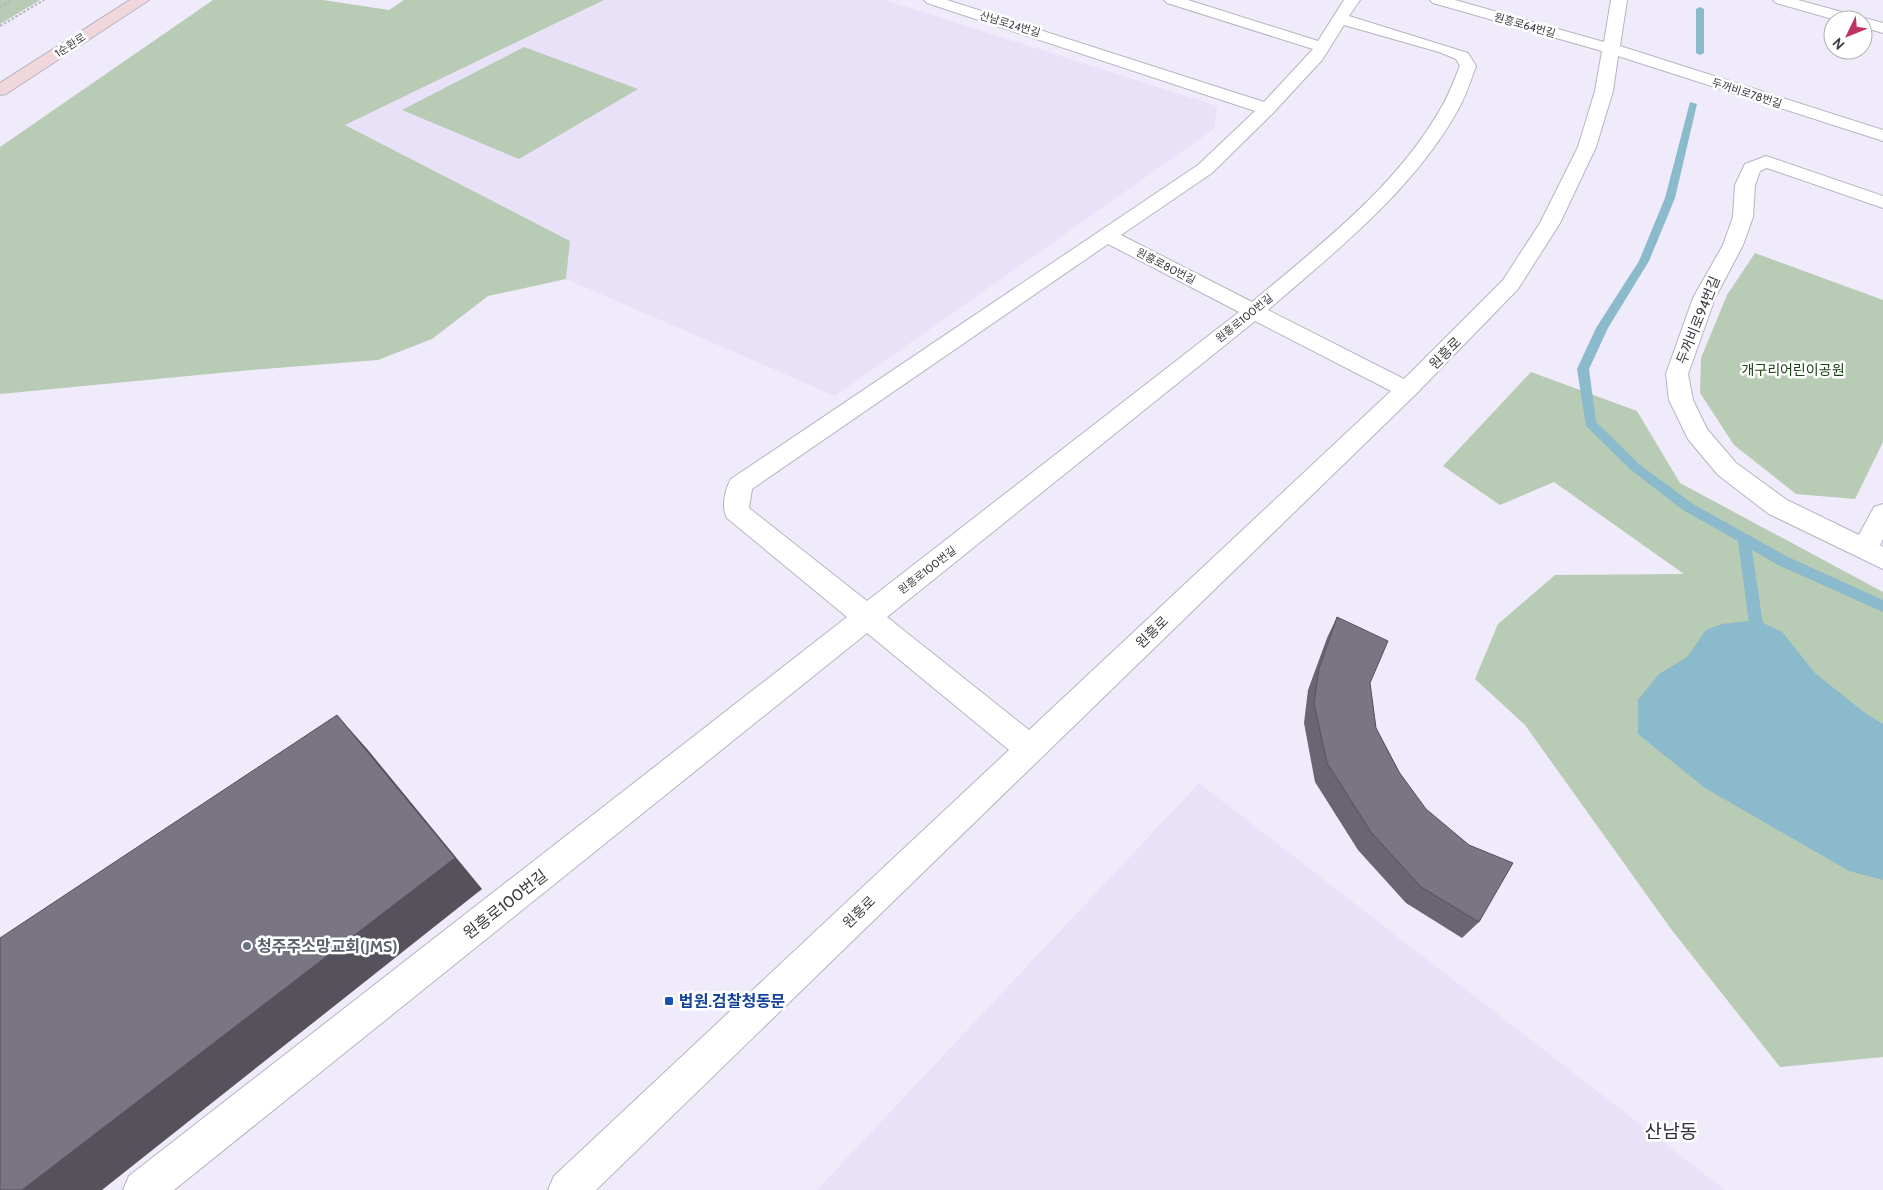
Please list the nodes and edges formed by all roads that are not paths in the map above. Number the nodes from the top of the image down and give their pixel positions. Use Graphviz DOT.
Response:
graph roads {
  1 [pos="141,0"];
  2 [pos="932,0"];
  3 [pos="1172,0"];
  4 [pos="1438,0"];
  5 [pos="1619,0"];
  6 [pos="1781,0"];
  7 [pos="1346,9"];
  8 [pos="1823,12"];
  9 [pos="1322,47"];
  10 [pos="1612,49"];
  11 [pos="0,90"];
  12 [pos="1267,109"];
  13 [pos="1883,136"];
  14 [pos="1883,202"];
  15 [pos="1107,236"];
  16 [pos="1254,311"];
  17 [pos="1407,390"];
  18 [pos="1883,514"];
  19 [pos="1874,555"];
  20 [pos="867,617"];
  21 [pos="1029,748"];
  22 [pos="144,1190"];
  23 [pos="568,1190"];
  1 -- 11 [label="main road, 1순환로"];
  2 -- 12 [label="street, 산남로24번길"];
  3 -- 9 [label="street"];
  4 -- 10 [label="street, 원흥로64번길"];
  5 -- 10 [label="street, 원흥로"];
  6 -- 8 [label="street"];
  7 -- 9 [label="street"];
  7 -- 16 [label="street, 원흥로100번길"];
  9 -- 12 [label="street"];
  10 -- 13 [label="street, 두꺼비로78번길"];
  10 -- 17 [label="street, 원흥로"];
  12 -- 15 [label="street"];
  14 -- 19 [label="street, 두꺼비로94번길"];
  15 -- 16 [label="street, 원흥로80번길"];
  15 -- 20 [label="street"];
  16 -- 17 [label="street, 원흥로80번길"];
  16 -- 20 [label="street, 원흥로100번길"];
  17 -- 21 [label="street, 원흥로"];
  18 -- 19 [label="street, 두꺼비로94번길"];
  20 -- 21 [label="street"];
  20 -- 22 [label="street, 원흥로100번길"];
  21 -- 23 [label="street, 원흥로"];
}
